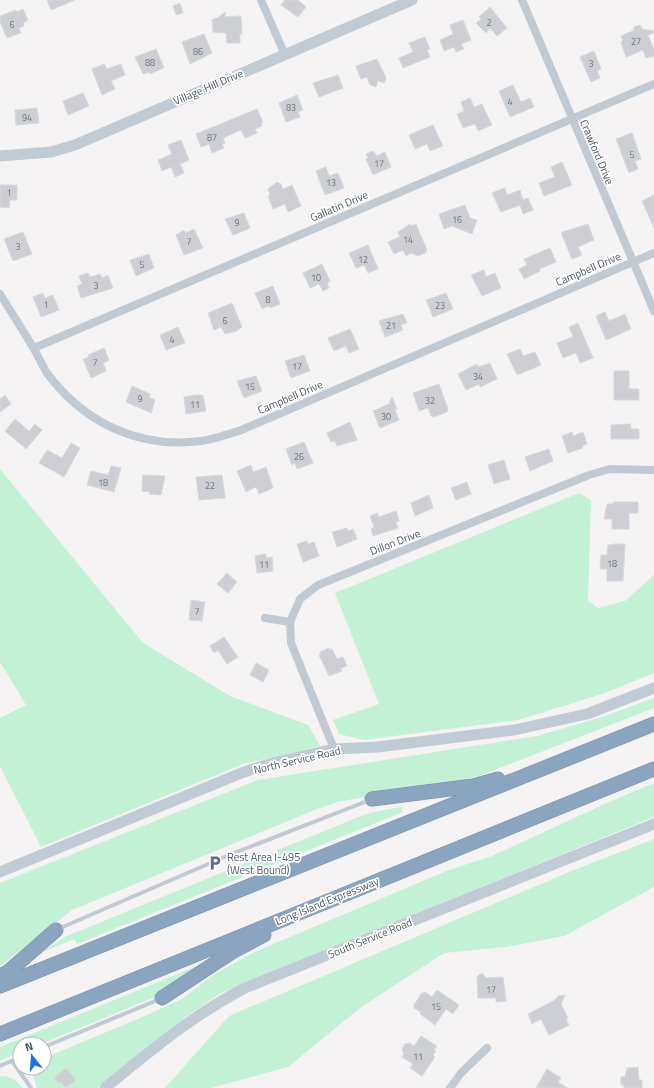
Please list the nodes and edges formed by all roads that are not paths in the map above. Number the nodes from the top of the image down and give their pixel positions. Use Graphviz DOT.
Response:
graph roads {
  1 [pos="261,0"];
  2 [pos="412,0"];
  3 [pos="522,0"];
  4 [pos="285,55"];
  5 [pos="654,84"];
  6 [pos="571,119"];
  7 [pos="0,156"];
  8 [pos="654,253"];
  9 [pos="634,262"];
  10 [pos="0,294"];
  11 [pos="654,311"];
  12 [pos="34,348"];
  13 [pos="654,470"];
  14 [pos="265,618"];
  15 [pos="290,622"];
  16 [pos="654,688"];
  17 [pos="654,724"];
  18 [pos="334,749"];
  19 [pos="564,761"];
  20 [pos="654,769"];
  21 [pos="372,799"];
  22 [pos="654,824"];
  23 [pos="0,872"];
  24 [pos="318,905"];
  25 [pos="56,930"];
  26 [pos="0,976"];
  27 [pos="0,986"];
  28 [pos="162,998"];
  29 [pos="0,1034"];
  30 [pos="52,1044"];
  31 [pos="487,1048"];
  32 [pos="12,1061"];
  33 [pos="0,1066"];
  34 [pos="23,1076"];
  35 [pos="31,1088"];
  36 [pos="105,1088"];
  37 [pos="450,1088"];
  1 -- 4 [label="street"];
  2 -- 4 [label="main road, Village Hill Drive"];
  3 -- 6 [label="street, Crawford Drive"];
  4 -- 7 [label="main road, Village Hill Drive"];
  5 -- 6 [label="street, Gallatin Drive"];
  6 -- 9 [label="street, Crawford Drive"];
  6 -- 12 [label="street, Gallatin Drive"];
  8 -- 9 [label="street, Campbell Drive"];
  9 -- 11 [label="street, Crawford Drive"];
  9 -- 12 [label="street, Campbell Drive"];
  10 -- 12 [label="street, Campbell Drive"];
  13 -- 15 [label="street, Dillon Drive"];
  14 -- 15 [label="street"];
  15 -- 18 [label="street, Dillon Drive"];
  16 -- 18 [label="main road, North Service Road"];
  17 -- 19 [label="highway"];
  18 -- 23 [label="main road, North Service Road"];
  19 -- 21 [label="highway"];
  19 -- 27 [label="highway"];
  20 -- 24 [label="highway, Long Island Expressway"];
  21 -- 25 [label="lane"];
  22 -- 36 [label="main road, South Service Road"];
  24 -- 28 [label="highway"];
  24 -- 29 [label="highway, Long Island Expressway"];
  25 -- 26 [label="highway"];
  28 -- 30 [label="lane"];
  31 -- 37 [label="street"];
  32 -- 33 [label="lane"];
  34 -- 35 [label="lane"];
}
